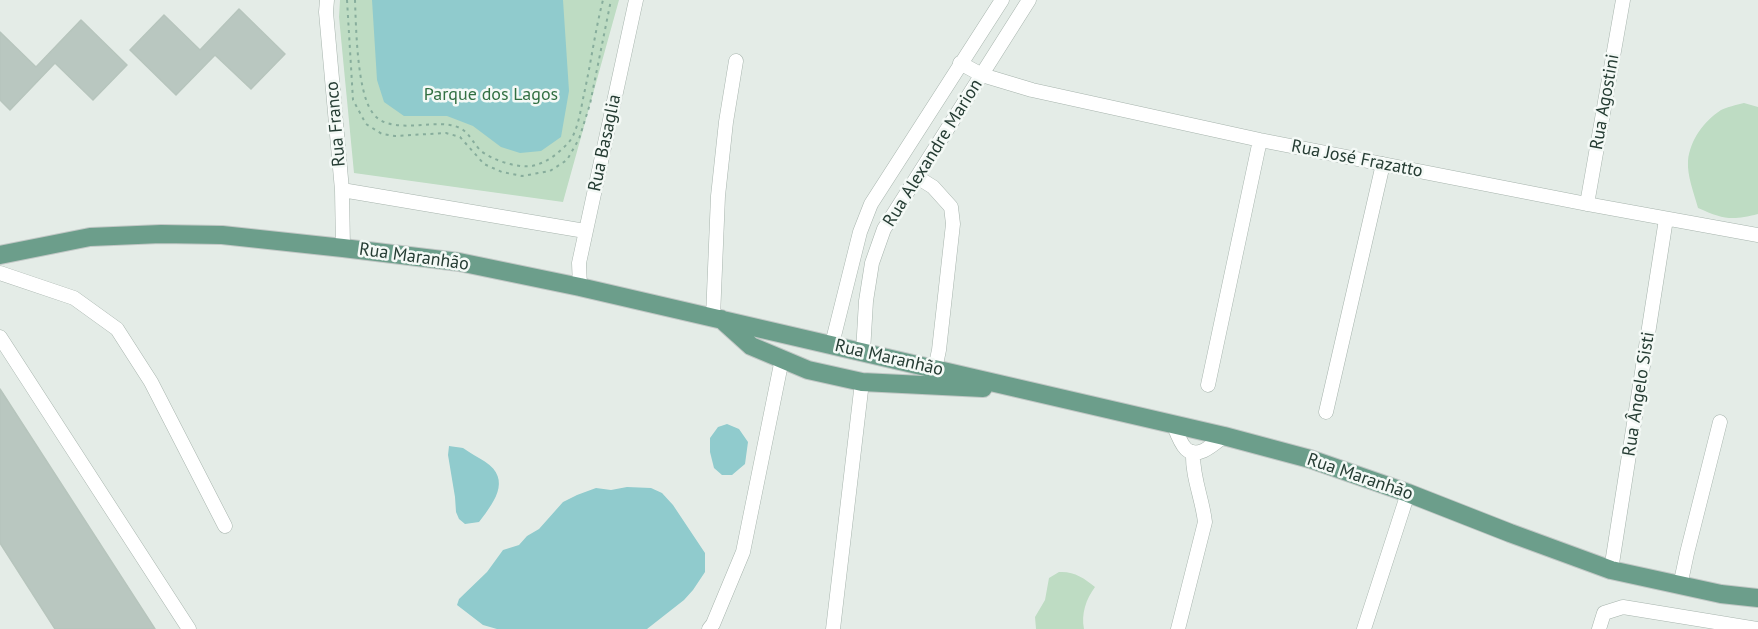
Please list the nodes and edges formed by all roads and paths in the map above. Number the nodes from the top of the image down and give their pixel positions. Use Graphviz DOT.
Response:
graph roads {
  1 [pos="327,0"];
  2 [pos="347,0"];
  3 [pos="355,0"];
  4 [pos="603,0"];
  5 [pos="611,0"];
  6 [pos="636,0"];
  7 [pos="1002,0"];
  8 [pos="1029,0"];
  9 [pos="1623,0"];
  10 [pos="735,61"];
  11 [pos="960,63"];
  12 [pos="982,75"];
  13 [pos="1260,140"];
  14 [pos="1383,164"];
  15 [pos="917,177"];
  16 [pos="342,189"];
  17 [pos="1587,204"];
  18 [pos="1666,219"];
  19 [pos="585,231"];
  20 [pos="1758,235"];
  21 [pos="343,248"];
  22 [pos="0,255"];
  23 [pos="0,273"];
  24 [pos="580,286"];
  25 [pos="717,318"];
  26 [pos="0,337"];
  27 [pos="832,344"];
  28 [pos="863,352"];
  29 [pos="783,359"];
  30 [pos="935,369"];
  31 [pos="830,375"];
  32 [pos="862,382"];
  33 [pos="1208,384"];
  34 [pos="1024,389"];
  35 [pos="1326,412"];
  36 [pos="1720,422"];
  37 [pos="1173,423"];
  38 [pos="1224,436"];
  39 [pos="1193,452"];
  40 [pos="1408,493"];
  41 [pos="225,526"];
  42 [pos="1611,570"];
  43 [pos="1680,586"];
  44 [pos="1758,598"];
  45 [pos="1758,628"];
  46 [pos="189,629"];
  47 [pos="709,629"];
  48 [pos="833,629"];
  49 [pos="1178,629"];
  50 [pos="1364,629"];
  51 [pos="1599,629"];
  1 -- 16 [label="street, Rua Franco"];
  2 -- 5 [label="path"];
  3 -- 4 [label="path"];
  6 -- 19 [label="street, Rua Basaglia"];
  7 -- 11 [label="street, Rua Alexandre Marion"];
  8 -- 12 [label="street, Rua Alexandre Marion"];
  9 -- 17 [label="street, Rua Agostini"];
  10 -- 25 [label="street"];
  11 -- 12 [label="street, Rua José Frazatto"];
  11 -- 27 [label="street, Rua Alexandre Marion"];
  12 -- 13 [label="street, Rua José Frazatto"];
  12 -- 15 [label="street, Rua Alexandre Marion"];
  13 -- 14 [label="street, Rua José Frazatto"];
  13 -- 33 [label="street"];
  14 -- 17 [label="street, Rua José Frazatto"];
  14 -- 35 [label="street"];
  15 -- 28 [label="street, Rua Alexandre Marion"];
  15 -- 30 [label="street"];
  16 -- 19 [label="street"];
  16 -- 21 [label="street, Rua Franco"];
  17 -- 18 [label="street, Rua José Frazatto"];
  18 -- 20 [label="street, Rua José Frazatto"];
  18 -- 42 [label="street, Rua Ângelo Sisti"];
  19 -- 24 [label="street, Rua Basaglia"];
  21 -- 22 [label="main road, Rua Maranhão"];
  21 -- 24 [label="main road, Rua Maranhão"];
  23 -- 41 [label="street"];
  24 -- 25 [label="main road, Rua Maranhão"];
  25 -- 27 [label="main road, Rua Maranhão"];
  25 -- 29 [label="main road"];
  26 -- 46 [label="street"];
  27 -- 28 [label="main road, Rua Maranhão"];
  27 -- 31 [label="main road"];
  28 -- 30 [label="main road, Rua Maranhão"];
  28 -- 32 [label="main road"];
  29 -- 31 [label="main road"];
  29 -- 47 [label="street"];
  30 -- 34 [label="main road, Rua Maranhão"];
  31 -- 32 [label="main road"];
  32 -- 34 [label="main road"];
  32 -- 48 [label="street"];
  34 -- 37 [label="main road, Rua Maranhão"];
  36 -- 43 [label="street"];
  37 -- 38 [label="main road, Rua Maranhão"];
  37 -- 39 [label="street"];
  38 -- 39 [label="street"];
  38 -- 40 [label="main road, Rua Maranhão"];
  39 -- 49 [label="street"];
  40 -- 42 [label="main road, Rua Maranhão"];
  40 -- 50 [label="street"];
  42 -- 43 [label="main road, Rua Maranhão"];
  43 -- 44 [label="main road, Rua Maranhão"];
  45 -- 51 [label="street"];
}
